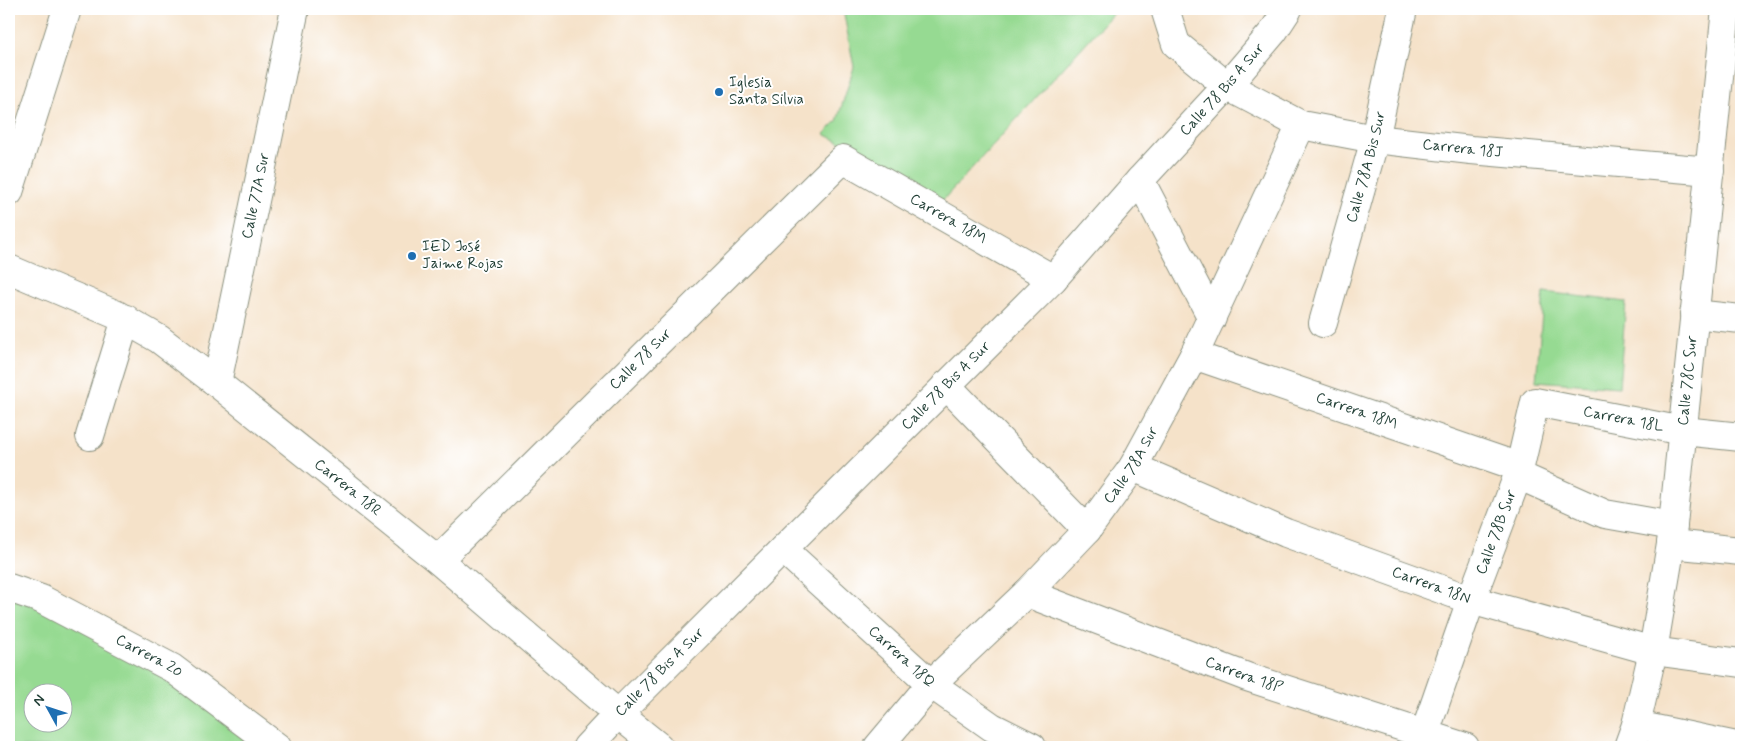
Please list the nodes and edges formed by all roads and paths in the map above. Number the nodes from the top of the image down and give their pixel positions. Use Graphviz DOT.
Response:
graph roads {
  1 [pos="67,9"];
  2 [pos="295,9"];
  3 [pos="1165,9"];
  4 [pos="1288,9"];
  5 [pos="1403,9"];
  6 [pos="1726,9"];
  7 [pos="1227,86"];
  8 [pos="1301,126"];
  9 [pos="1375,139"];
  10 [pos="844,159"];
  11 [pos="1710,171"];
  12 [pos="1140,180"];
  13 [pos="9,192"];
  14 [pos="9,269"];
  15 [pos="1053,279"];
  16 [pos="1694,314"];
  17 [pos="1212,318"];
  18 [pos="126,319"];
  19 [pos="1741,319"];
  20 [pos="1323,323"];
  21 [pos="1194,355"];
  22 [pos="217,383"];
  23 [pos="946,385"];
  24 [pos="1535,402"];
  25 [pos="1682,431"];
  26 [pos="90,436"];
  27 [pos="1741,437"];
  28 [pos="1133,467"];
  29 [pos="1518,471"];
  30 [pos="1087,530"];
  31 [pos="1672,535"];
  32 [pos="783,548"];
  33 [pos="1741,551"];
  34 [pos="438,560"];
  35 [pos="9,588"];
  36 [pos="1028,593"];
  37 [pos="1471,600"];
  38 [pos="1653,651"];
  39 [pos="1741,664"];
  40 [pos="931,684"];
  41 [pos="618,714"];
  42 [pos="1632,736"];
  43 [pos="1422,740"];
  44 [pos="277,747"];
  45 [pos="587,747"];
  46 [pos="659,747"];
  47 [pos="878,747"];
  48 [pos="1032,747"];
  49 [pos="1465,747"];
  50 [pos="1741,747"];
  1 -- 13 [label="street"];
  2 -- 22 [label="street, Calle 77A Sur"];
  3 -- 7 [label="street, Carrera 18J"];
  4 -- 7 [label="street, Calle 78 Bis A Sur"];
  5 -- 9 [label="street, Calle 78A Bis Sur"];
  6 -- 11 [label="street, Calle 78C Sur"];
  7 -- 8 [label="street, Carrera 18J"];
  7 -- 12 [label="street, Calle 78 Bis A Sur"];
  8 -- 9 [label="street, Carrera 18J"];
  8 -- 17 [label="street, Calle 78A Sur"];
  9 -- 11 [label="street, Carrera 18J"];
  9 -- 20 [label="street, Calle 78A Bis Sur"];
  10 -- 15 [label="street, Carrera 18M"];
  10 -- 34 [label="street, Calle 78 Sur"];
  11 -- 16 [label="street, Calle 78C Sur"];
  12 -- 15 [label="street, Calle 78 Bis A Sur"];
  12 -- 17 [label="street"];
  14 -- 18 [label="street, Carrera 18R"];
  15 -- 23 [label="street, Calle 78 Bis A Sur"];
  16 -- 19 [label="street"];
  16 -- 25 [label="street, Calle 78C Sur"];
  17 -- 21 [label="street, Calle 78A Sur"];
  18 -- 22 [label="street, Carrera 18R"];
  18 -- 26 [label="street"];
  21 -- 28 [label="street, Calle 78A Sur"];
  21 -- 29 [label="street, Carrera 18M"];
  22 -- 34 [label="street, Carrera 18R"];
  23 -- 30 [label="street"];
  23 -- 32 [label="street, Calle 78 Bis A Sur"];
  24 -- 25 [label="street, Carrera 18L"];
  24 -- 29 [label="street, Calle 78B Sur"];
  25 -- 27 [label="street, Carrera 18L"];
  25 -- 31 [label="street, Calle 78C Sur"];
  28 -- 30 [label="street, Calle 78A Sur"];
  28 -- 37 [label="street, Carrera 18N"];
  29 -- 31 [label="street, Carrera 18M"];
  29 -- 37 [label="street, Calle 78B Sur"];
  30 -- 36 [label="street, Calle 78A Sur"];
  31 -- 33 [label="street, Carrera 18M"];
  31 -- 38 [label="street, Calle 78C Sur"];
  32 -- 40 [label="street, Carrera 18Q"];
  32 -- 41 [label="street, Calle 78 Bis A Sur"];
  34 -- 41 [label="street, Carrera 18R"];
  35 -- 44 [label="street, Carrera 20"];
  36 -- 40 [label="street, Calle 78A Sur"];
  36 -- 43 [label="street, Carrera 18P"];
  37 -- 38 [label="street, Carrera 18N"];
  37 -- 43 [label="street, Calle 78B Sur"];
  38 -- 39 [label="street, Carrera 18N"];
  38 -- 42 [label="street, Calle 78C Sur"];
  40 -- 47 [label="street, Calle 78A Sur"];
  40 -- 48 [label="street, Carrera 18Q"];
  41 -- 45 [label="street, Calle 78 Bis A Sur"];
  41 -- 46 [label="street, Carrera 18R"];
  42 -- 50 [label="street"];
  43 -- 49 [label="street, Carrera 18P"];
}
